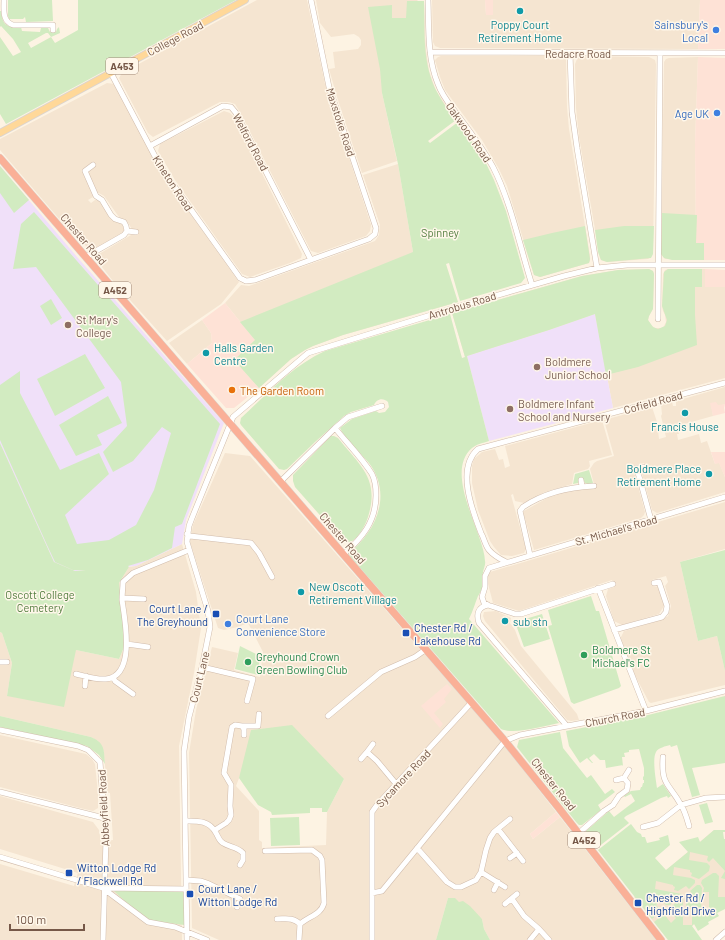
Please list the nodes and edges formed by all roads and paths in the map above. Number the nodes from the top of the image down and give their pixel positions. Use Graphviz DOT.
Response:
graph roads {
  1 [pos="4,0"];
  2 [pos="245,0"];
  3 [pos="311,0"];
  4 [pos="428,0"];
  5 [pos="55,27"];
  6 [pos="430,52"];
  7 [pos="570,53"];
  8 [pos="660,53"];
  9 [pos="725,54"];
  10 [pos="111,73"];
  11 [pos="0,133"];
  12 [pos="150,146"];
  13 [pos="0,158"];
  14 [pos="93,165"];
  15 [pos="96,196"];
  16 [pos="91,201"];
  17 [pos="127,231"];
  18 [pos="136,232"];
  19 [pos="86,258"];
  20 [pos="310,260"];
  21 [pos="658,265"];
  22 [pos="725,265"];
  23 [pos="597,268"];
  24 [pos="532,285"];
  25 [pos="658,319"];
  26 [pos="725,383"];
  27 [pos="382,406"];
  28 [pos="229,424"];
  29 [pos="335,428"];
  30 [pos="643,467"];
  31 [pos="637,469"];
  32 [pos="630,470"];
  33 [pos="581,480"];
  34 [pos="280,482"];
  35 [pos="582,486"];
  36 [pos="594,486"];
  37 [pos="725,497"];
  38 [pos="650,520"];
  39 [pos="187,534"];
  40 [pos="189,550"];
  41 [pos="342,555"];
  42 [pos="530,555"];
  43 [pos="506,562"];
  44 [pos="272,577"];
  45 [pos="665,579"];
  46 [pos="613,584"];
  47 [pos="598,588"];
  48 [pos="122,598"];
  49 [pos="144,599"];
  50 [pos="488,605"];
  51 [pos="614,630"];
  52 [pos="127,644"];
  53 [pos="148,647"];
  54 [pos="425,650"];
  55 [pos="0,662"];
  56 [pos="7,662"];
  57 [pos="202,667"];
  58 [pos="76,674"];
  59 [pos="86,676"];
  60 [pos="113,677"];
  61 [pos="85,686"];
  62 [pos="725,691"];
  63 [pos="132,694"];
  64 [pos="247,701"];
  65 [pos="471,703"];
  66 [pos="646,711"];
  67 [pos="259,714"];
  68 [pos="328,716"];
  69 [pos="242,726"];
  70 [pos="567,726"];
  71 [pos="0,730"];
  72 [pos="244,734"];
  73 [pos="504,741"];
  74 [pos="373,744"];
  75 [pos="367,752"];
  76 [pos="663,756"];
  77 [pos="361,759"];
  78 [pos="629,770"];
  79 [pos="624,778"];
  80 [pos="616,780"];
  81 [pos="397,784"];
  82 [pos="0,792"];
  83 [pos="725,797"];
  84 [pos="681,805"];
  85 [pos="104,818"];
  86 [pos="510,819"];
  87 [pos="185,821"];
  88 [pos="689,826"];
  89 [pos="643,827"];
  90 [pos="498,829"];
  91 [pos="214,830"];
  92 [pos="579,833"];
  93 [pos="417,848"];
  94 [pos="264,851"];
  95 [pos="516,853"];
  96 [pos="0,857"];
  97 [pos="510,858"];
  98 [pos="523,861"];
  99 [pos="240,865"];
  100 [pos="481,872"];
  101 [pos="186,880"];
  102 [pos="498,882"];
  103 [pos="505,887"];
  104 [pos="104,888"];
  105 [pos="186,889"];
  106 [pos="494,890"];
  107 [pos="372,894"];
  108 [pos="517,894"];
  109 [pos="512,899"];
  110 [pos="505,904"];
  111 [pos="237,907"];
  112 [pos="277,919"];
  113 [pos="300,924"];
  114 [pos="539,929"];
  115 [pos="187,931"];
  116 [pos="725,932"];
  117 [pos="103,940"];
  118 [pos="187,940"];
  119 [pos="207,940"];
  120 [pos="299,940"];
  121 [pos="372,940"];
  122 [pos="530,940"];
  123 [pos="549,940"];
  124 [pos="661,940"];
  125 [pos="716,940"];
  1 -- 5 [label="street"];
  2 -- 10 [label="main road, College Road / A453"];
  3 -- 20 [label="street, Maxstoke Road"];
  4 -- 6 [label="street, Oakwood Road"];
  6 -- 7 [label="street, Redacre Road"];
  6 -- 24 [label="street, Oakwood Road"];
  7 -- 8 [label="street, Redacre Road"];
  7 -- 23 [label="street"];
  8 -- 9 [label="street, Redacre Road"];
  8 -- 21 [label="street"];
  10 -- 11 [label="main road, College Road / A453"];
  10 -- 12 [label="street, Kineton Road"];
  12 -- 20 [label="street, Kineton Road"];
  12 -- 20 [label="street, Welford Road"];
  13 -- 19 [label="highway, Chester Road / A452"];
  14 -- 15 [label="street"];
  15 -- 16 [label="street"];
  15 -- 17 [label="street"];
  17 -- 18 [label="street"];
  17 -- 19 [label="street"];
  19 -- 28 [label="highway, Chester Road / A452"];
  21 -- 22 [label="street, Antrobus Road"];
  21 -- 23 [label="street, Antrobus Road"];
  21 -- 25 [label="street"];
  23 -- 24 [label="street, Antrobus Road"];
  24 -- 28 [label="street, Antrobus Road"];
  26 -- 43 [label="street, Cofield Road"];
  27 -- 29 [label="street"];
  28 -- 34 [label="highway, Chester Road / A452"];
  28 -- 39 [label="street, Court Lane"];
  29 -- 34 [label="street"];
  29 -- 41 [label="street"];
  30 -- 31 [label="street"];
  31 -- 32 [label="street"];
  31 -- 38 [label="street"];
  33 -- 35 [label="street"];
  34 -- 41 [label="highway, Chester Road / A452"];
  35 -- 36 [label="street"];
  35 -- 42 [label="street"];
  37 -- 38 [label="street, St. Michael's Road"];
  38 -- 42 [label="street, St. Michael's Road"];
  39 -- 40 [label="street, Court Lane"];
  39 -- 44 [label="street"];
  40 -- 48 [label="street"];
  40 -- 57 [label="street, Court Lane"];
  41 -- 54 [label="highway, Chester Road / A452"];
  42 -- 43 [label="street, St. Michael's Road"];
  43 -- 50 [label="street, St. Michael's Road"];
  45 -- 51 [label="street"];
  46 -- 47 [label="street"];
  47 -- 50 [label="street"];
  47 -- 51 [label="street"];
  48 -- 49 [label="street"];
  48 -- 52 [label="street"];
  50 -- 70 [label="street"];
  51 -- 66 [label="street"];
  52 -- 53 [label="street"];
  52 -- 60 [label="street"];
  54 -- 65 [label="highway, Chester Road / A452"];
  54 -- 68 [label="street"];
  55 -- 56 [label="street"];
  57 -- 64 [label="street"];
  57 -- 87 [label="street, Court Lane"];
  58 -- 59 [label="street"];
  59 -- 60 [label="street"];
  59 -- 61 [label="street"];
  60 -- 63 [label="street"];
  62 -- 66 [label="street, Church Road"];
  65 -- 73 [label="highway, Chester Road / A452"];
  65 -- 81 [label="street, Sycamore Road"];
  66 -- 70 [label="street, Church Road"];
  67 -- 69 [label="street"];
  69 -- 72 [label="street"];
  69 -- 91 [label="street"];
  70 -- 73 [label="street, Church Road"];
  71 -- 85 [label="street, Abbeyfield Road"];
  73 -- 92 [label="highway, Chester Road / A452"];
  73 -- 93 [label="street"];
  74 -- 75 [label="street"];
  75 -- 77 [label="street"];
  75 -- 81 [label="street"];
  76 -- 84 [label="street"];
  78 -- 79 [label="street"];
  79 -- 80 [label="street"];
  79 -- 92 [label="street"];
  81 -- 107 [label="street, Sycamore Road"];
  82 -- 85 [label="street"];
  83 -- 84 [label="street"];
  84 -- 88 [label="street"];
  84 -- 89 [label="street"];
  85 -- 104 [label="street, Abbeyfield Road"];
  86 -- 90 [label="street"];
  87 -- 91 [label="street"];
  87 -- 101 [label="street, Court Lane"];
  90 -- 95 [label="street"];
  90 -- 100 [label="street"];
  91 -- 99 [label="street"];
  92 -- 124 [label="highway, Chester Road / A452"];
  93 -- 100 [label="street"];
  93 -- 107 [label="street"];
  94 -- 113 [label="street"];
  95 -- 97 [label="street"];
  95 -- 98 [label="street"];
  96 -- 104 [label="street"];
  100 -- 102 [label="street"];
  101 -- 105 [label="street, Court Lane"];
  101 -- 111 [label="street"];
  102 -- 103 [label="street"];
  102 -- 106 [label="street"];
  104 -- 105 [label="street"];
  104 -- 115 [label="street"];
  104 -- 117 [label="street, Abbeyfield Road"];
  105 -- 115 [label="street, Court Lane"];
  107 -- 121 [label="street, Sycamore Road"];
  108 -- 109 [label="street"];
  109 -- 110 [label="street"];
  109 -- 114 [label="street"];
  112 -- 113 [label="street"];
  113 -- 120 [label="street"];
  114 -- 122 [label="street"];
  114 -- 123 [label="street"];
  115 -- 118 [label="street, Court Lane"];
  115 -- 119 [label="street"];
  116 -- 125 [label="street"];
}
